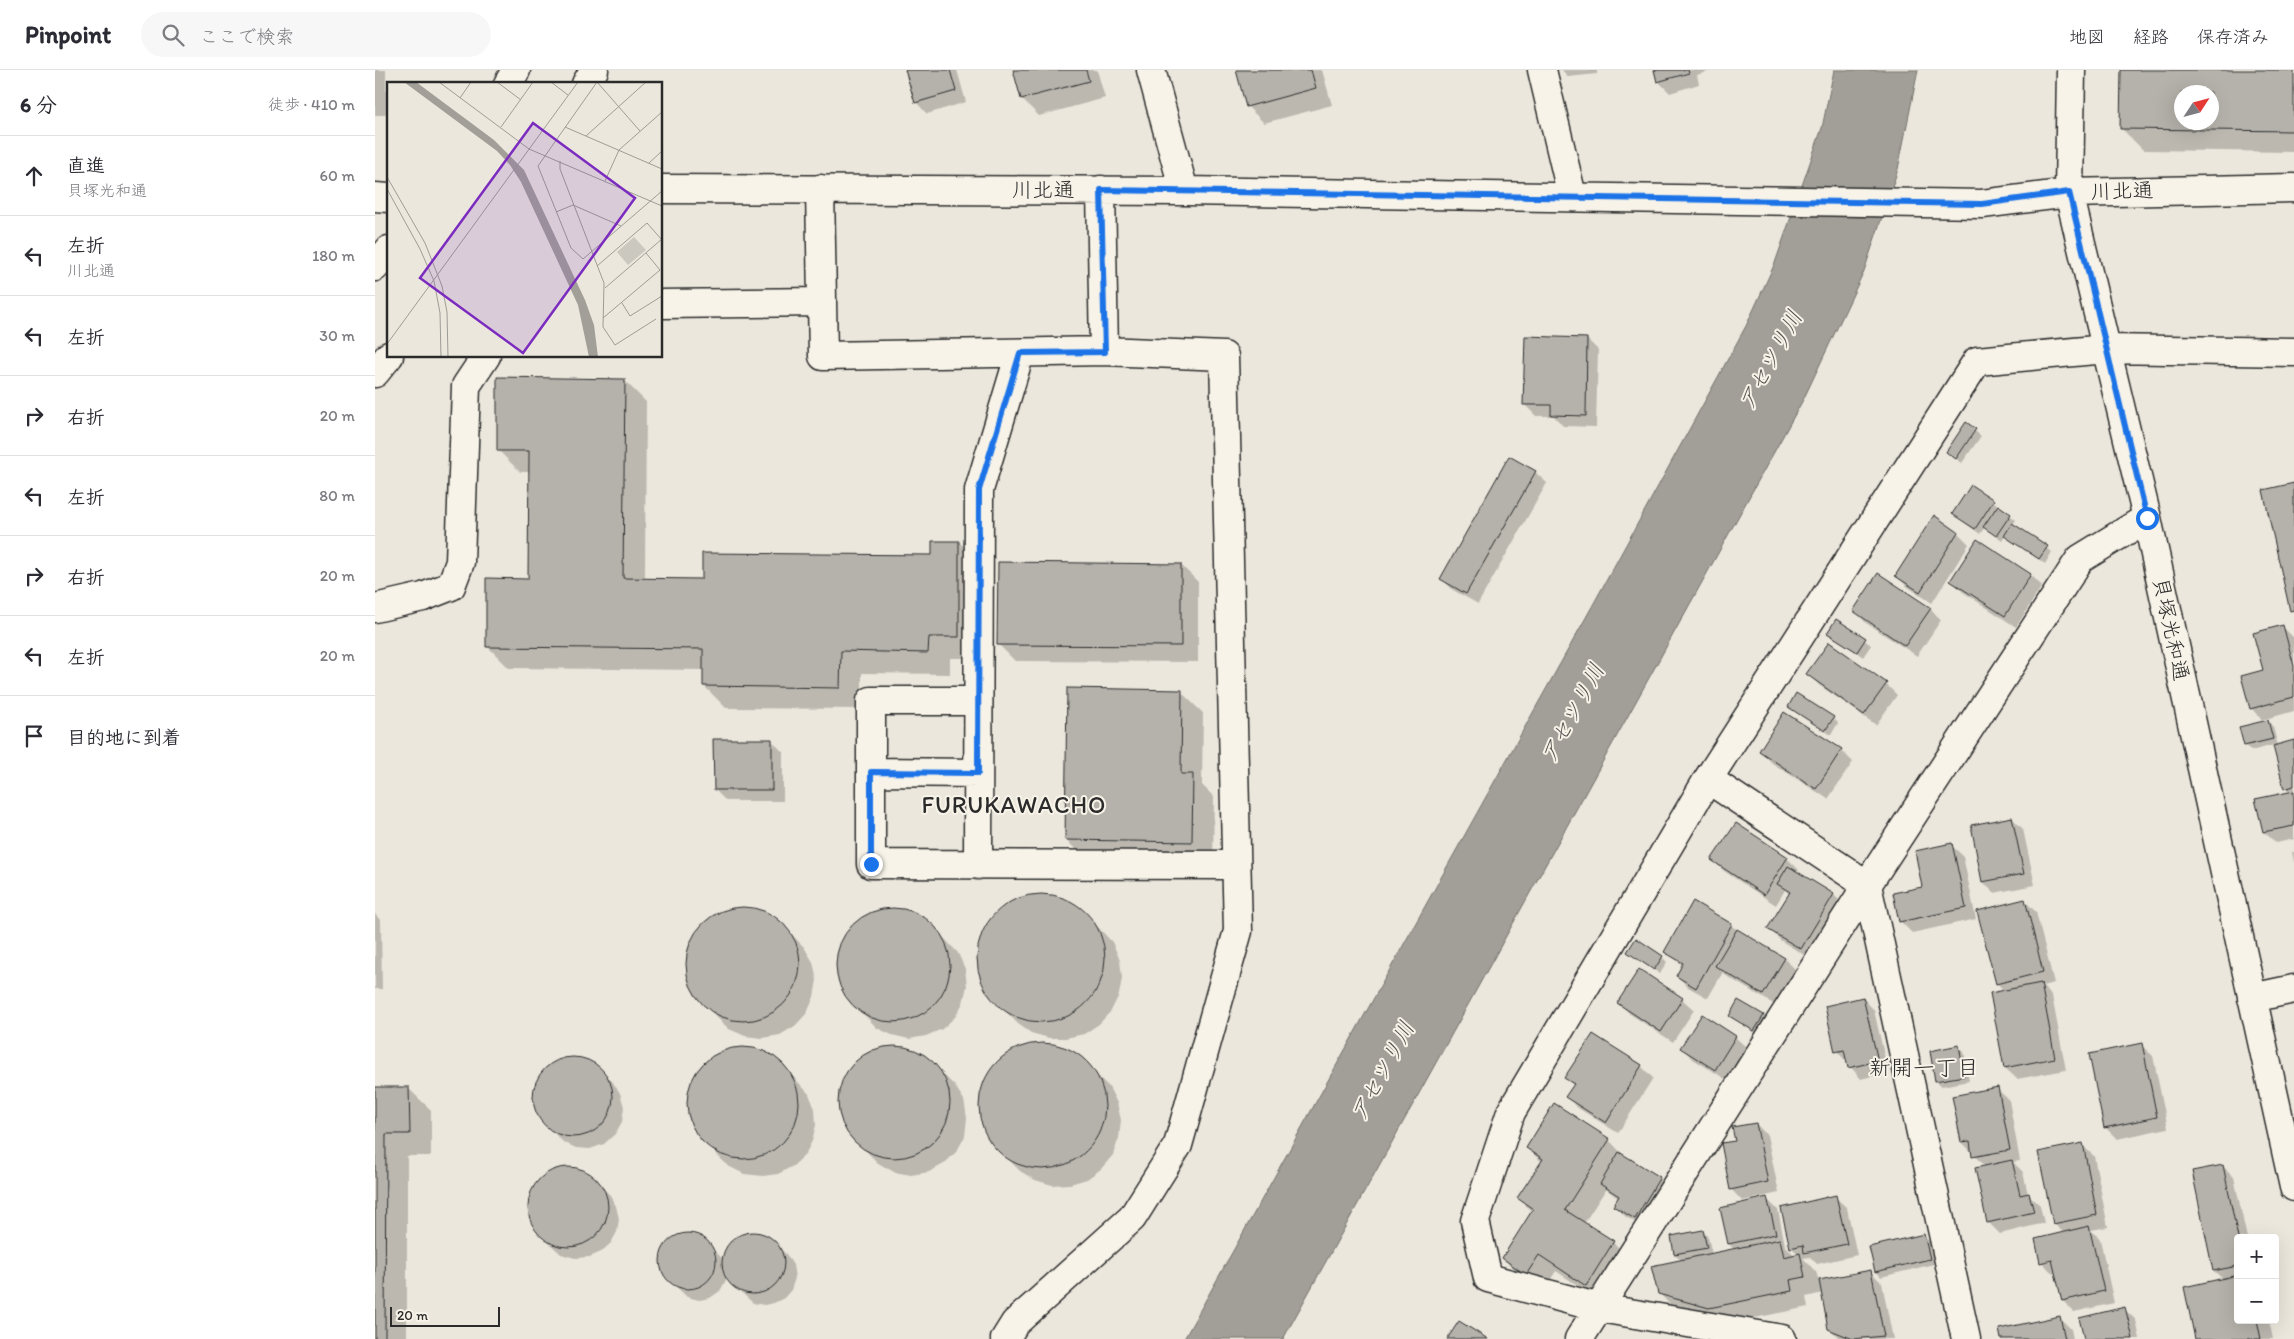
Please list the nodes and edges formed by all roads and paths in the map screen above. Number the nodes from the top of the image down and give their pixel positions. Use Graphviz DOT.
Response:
graph roads {
  1 [pos="516,70"];
  2 [pos="593,70"];
  3 [pos="1151,70"];
  4 [pos="1542,70"];
  5 [pos="2071,70"];
  6 [pos="509,82"];
  7 [pos="587,82"];
  8 [pos="2294,188"];
  9 [pos="663,189"];
  10 [pos="820,189"];
  11 [pos="1101,190"];
  12 [pos="1183,191"];
  13 [pos="2069,192"];
  14 [pos="1572,196"];
  15 [pos="387,252"];
  16 [pos="375,267"];
  17 [pos="822,302"];
  18 [pos="663,304"];
  19 [pos="2106,350"];
  20 [pos="1105,352"];
  21 [pos="2294,352"];
  22 [pos="1020,353"];
  23 [pos="387,358"];
  24 [pos="485,358"];
  25 [pos="375,373"];
  26 [pos="2147,518"];
  27 [pos="375,608"];
  28 [pos="978,701"];
  29 [pos="871,772"];
  30 [pos="978,773"];
  31 [pos="1708,779"];
  32 [pos="978,865"];
  33 [pos="1236,865"];
  34 [pos="1867,885"];
  35 [pos="2294,989"];
  36 [pos="2253,998"];
  37 [pos="2294,1187"];
  38 [pos="1600,1308"];
  39 [pos="1005,1339"];
  40 [pos="1579,1339"];
  41 [pos="1782,1339"];
  42 [pos="1966,1339"];
  1 -- 6 [label="main road"];
  2 -- 7 [label="main road"];
  3 -- 12 [label="main road"];
  4 -- 14 [label="main road"];
  5 -- 13 [label="main road, 貝塚光和通"];
  8 -- 13 [label="main road, 川北通"];
  9 -- 10 [label="main road, 川北通"];
  10 -- 11 [label="main road, 川北通"];
  10 -- 17 [label="main road"];
  11 -- 12 [label="main road, 川北通"];
  11 -- 20 [label="main road"];
  12 -- 14 [label="main road, 川北通"];
  13 -- 14 [label="main road, 川北通"];
  13 -- 19 [label="main road, 貝塚光和通"];
  15 -- 16 [label="main road"];
  17 -- 18 [label="main road"];
  17 -- 22 [label="main road"];
  19 -- 21 [label="main road"];
  19 -- 26 [label="main road, 貝塚光和通"];
  19 -- 31 [label="main road"];
  20 -- 22 [label="main road"];
  20 -- 33 [label="main road"];
  22 -- 28 [label="main road"];
  23 -- 25 [label="main road"];
  24 -- 27 [label="main road"];
  26 -- 34 [label="main road"];
  26 -- 36 [label="main road, 貝塚光和通"];
  28 -- 29 [label="main road"];
  28 -- 30 [label="main road"];
  29 -- 30 [label="main road"];
  29 -- 32 [label="main road"];
  30 -- 32 [label="main road"];
  31 -- 34 [label="main road"];
  31 -- 38 [label="main road"];
  32 -- 33 [label="main road"];
  33 -- 39 [label="main road"];
  34 -- 38 [label="main road"];
  34 -- 42 [label="main road"];
  35 -- 36 [label="main road"];
  36 -- 37 [label="main road, 貝塚光和通"];
  38 -- 40 [label="main road"];
  38 -- 41 [label="main road"];
}
